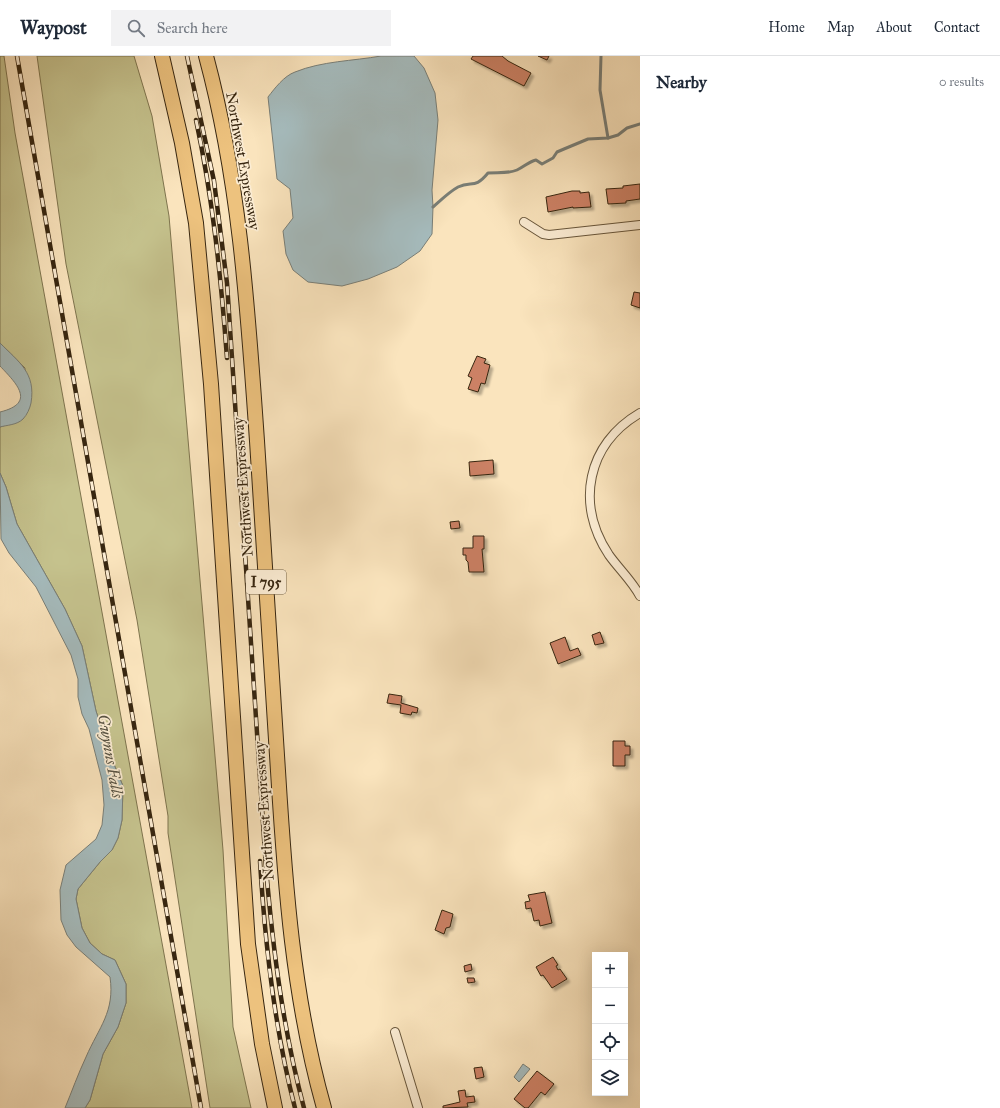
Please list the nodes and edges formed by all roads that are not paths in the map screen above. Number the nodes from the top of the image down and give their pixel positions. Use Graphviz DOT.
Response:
graph roads {
  1 [pos="162,56"];
  2 [pos="206,56"];
  3 [pos="524,222"];
  4 [pos="640,225"];
  5 [pos="640,413"];
  6 [pos="640,596"];
  7 [pos="395,1032"];
  8 [pos="275,1108"];
  9 [pos="324,1108"];
  10 [pos="418,1108"];
  1 -- 8 [label="highway, Northwest Expressway / I 795"];
  2 -- 9 [label="highway, Northwest Expressway / I 795"];
  3 -- 4 [label="street"];
  5 -- 6 [label="street"];
  7 -- 10 [label="street"];
}
